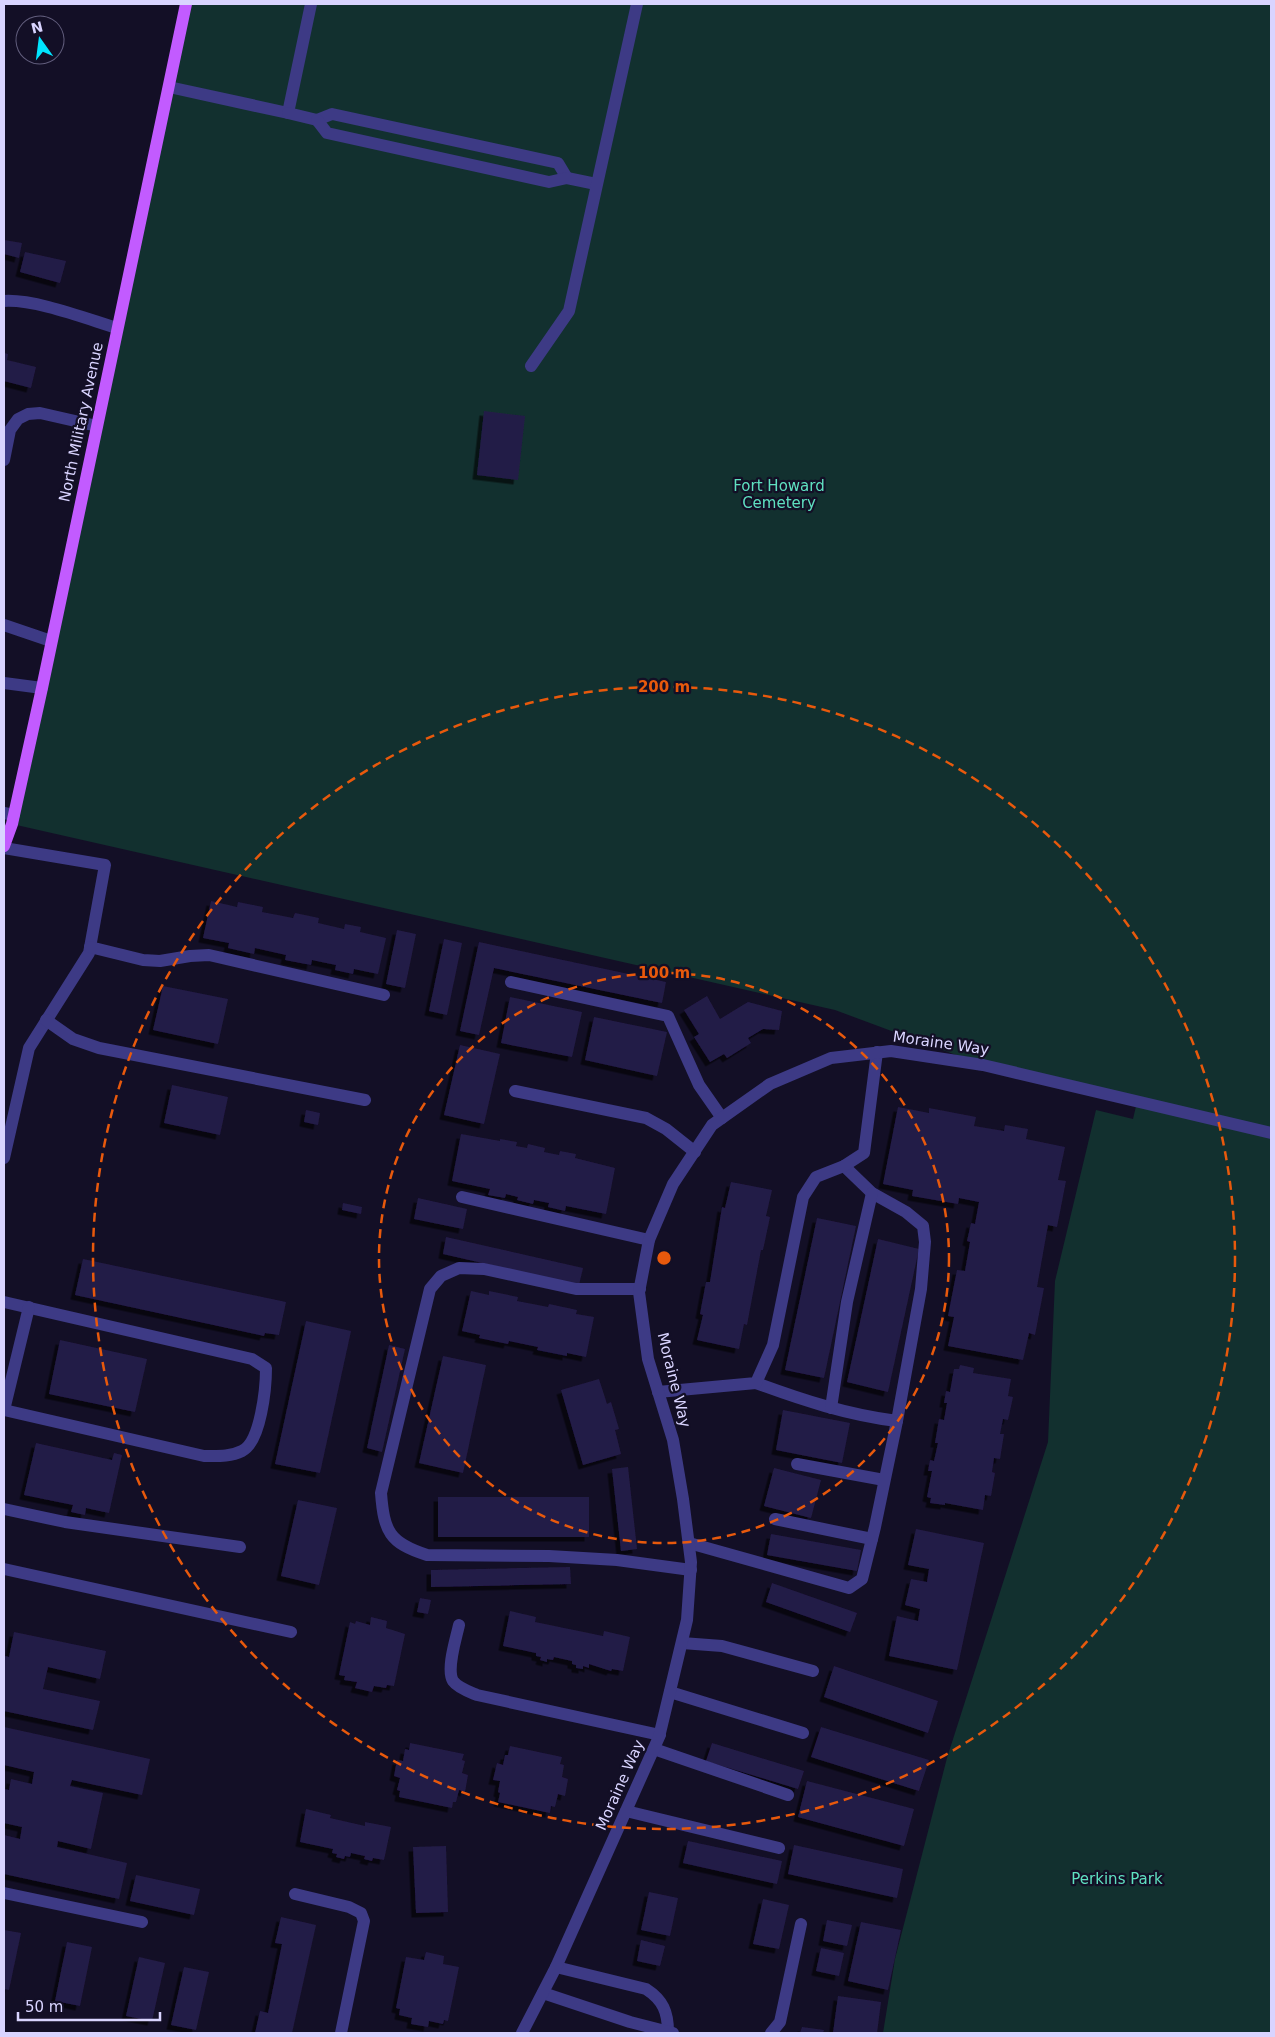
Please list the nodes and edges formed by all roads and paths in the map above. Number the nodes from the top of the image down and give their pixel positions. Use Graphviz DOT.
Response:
graph roads {
  1 [pos="186,4"];
  2 [pos="311,4"];
  3 [pos="637,4"];
  4 [pos="169,87"];
  5 [pos="288,112"];
  6 [pos="317,120"];
  7 [pos="567,178"];
  8 [pos="596,184"];
  9 [pos="4,301"];
  10 [pos="117,328"];
  11 [pos="531,366"];
  12 [pos="96,426"];
  13 [pos="4,460"];
  14 [pos="4,625"];
  15 [pos="51,640"];
  16 [pos="4,683"];
  17 [pos="42,688"];
  18 [pos="9,814"];
  19 [pos="4,847"];
  20 [pos="90,947"];
  21 [pos="511,982"];
  22 [pos="384,995"];
  23 [pos="46,1020"];
  24 [pos="877,1052"];
  25 [pos="515,1091"];
  26 [pos="365,1100"];
  27 [pos="722,1118"];
  28 [pos="1271,1134"];
  29 [pos="695,1152"];
  30 [pos="4,1158"];
  31 [pos="844,1166"];
  32 [pos="872,1193"];
  33 [pos="462,1196"];
  34 [pos="649,1240"];
  35 [pos="640,1289"];
  36 [pos="4,1302"];
  37 [pos="29,1307"];
  38 [pos="756,1383"];
  39 [pos="658,1392"];
  40 [pos="831,1408"];
  41 [pos="4,1410"];
  42 [pos="897,1421"];
  43 [pos="797,1464"];
  44 [pos="884,1480"];
  45 [pos="4,1509"];
  46 [pos="775,1519"];
  47 [pos="872,1539"];
  48 [pos="689,1543"];
  49 [pos="240,1547"];
  50 [pos="4,1569"];
  51 [pos="691,1570"];
  52 [pos="459,1625"];
  53 [pos="291,1632"];
  54 [pos="682,1643"];
  55 [pos="813,1671"];
  56 [pos="670,1692"];
  57 [pos="803,1733"];
  58 [pos="660,1735"];
  59 [pos="654,1749"];
  60 [pos="788,1795"];
  61 [pos="626,1811"];
  62 [pos="779,1848"];
  63 [pos="4,1893"];
  64 [pos="295,1894"];
  65 [pos="142,1922"];
  66 [pos="801,1924"];
  67 [pos="556,1967"];
  68 [pos="543,1993"];
  69 [pos="341,2033"];
  70 [pos="522,2033"];
  71 [pos="670,2033"];
  72 [pos="771,2033"];
  1 -- 4 [label="main road, North Military Avenue"];
  2 -- 5 [label="street"];
  3 -- 8 [label="street"];
  4 -- 5 [label="street"];
  4 -- 10 [label="main road, North Military Avenue"];
  5 -- 6 [label="street"];
  6 -- 7 [label="street"];
  6 -- 7 [label="street"];
  7 -- 8 [label="street"];
  8 -- 11 [label="street"];
  9 -- 10 [label="street"];
  10 -- 12 [label="main road, North Military Avenue"];
  12 -- 13 [label="street"];
  12 -- 15 [label="main road, North Military Avenue"];
  14 -- 15 [label="street"];
  15 -- 17 [label="main road, North Military Avenue"];
  16 -- 17 [label="street"];
  17 -- 18 [label="main road, North Military Avenue"];
  18 -- 19 [label="main road, North Military Avenue"];
  19 -- 20 [label="street"];
  20 -- 22 [label="street"];
  20 -- 23 [label="street"];
  21 -- 27 [label="street"];
  23 -- 26 [label="street"];
  23 -- 30 [label="street"];
  24 -- 27 [label="street, Moraine Way"];
  24 -- 28 [label="street, Moraine Way"];
  24 -- 31 [label="street"];
  25 -- 29 [label="street"];
  27 -- 29 [label="street, Moraine Way"];
  29 -- 34 [label="street, Moraine Way"];
  31 -- 32 [label="street"];
  31 -- 38 [label="street"];
  32 -- 40 [label="street"];
  32 -- 42 [label="street"];
  33 -- 34 [label="street"];
  34 -- 35 [label="street, Moraine Way"];
  35 -- 39 [label="street, Moraine Way"];
  35 -- 51 [label="street"];
  36 -- 37 [label="street"];
  37 -- 41 [label="street"];
  37 -- 41 [label="street"];
  38 -- 39 [label="street"];
  38 -- 40 [label="street"];
  39 -- 48 [label="street, Moraine Way"];
  40 -- 42 [label="street"];
  42 -- 44 [label="street"];
  43 -- 44 [label="street"];
  44 -- 47 [label="street"];
  45 -- 49 [label="street"];
  46 -- 47 [label="street"];
  47 -- 48 [label="street"];
  48 -- 51 [label="street, Moraine Way"];
  50 -- 53 [label="street"];
  51 -- 54 [label="street, Moraine Way"];
  52 -- 58 [label="street"];
  54 -- 55 [label="street"];
  54 -- 56 [label="street, Moraine Way"];
  56 -- 57 [label="street"];
  56 -- 58 [label="street, Moraine Way"];
  58 -- 59 [label="street, Moraine Way"];
  59 -- 60 [label="street"];
  59 -- 61 [label="street, Moraine Way"];
  61 -- 62 [label="street"];
  61 -- 67 [label="street, Moraine Way"];
  63 -- 65 [label="street"];
  64 -- 69 [label="street"];
  66 -- 72 [label="street"];
  67 -- 68 [label="street, Moraine Way"];
  67 -- 71 [label="street"];
  68 -- 70 [label="street, Moraine Way"];
  68 -- 71 [label="street"];
}
